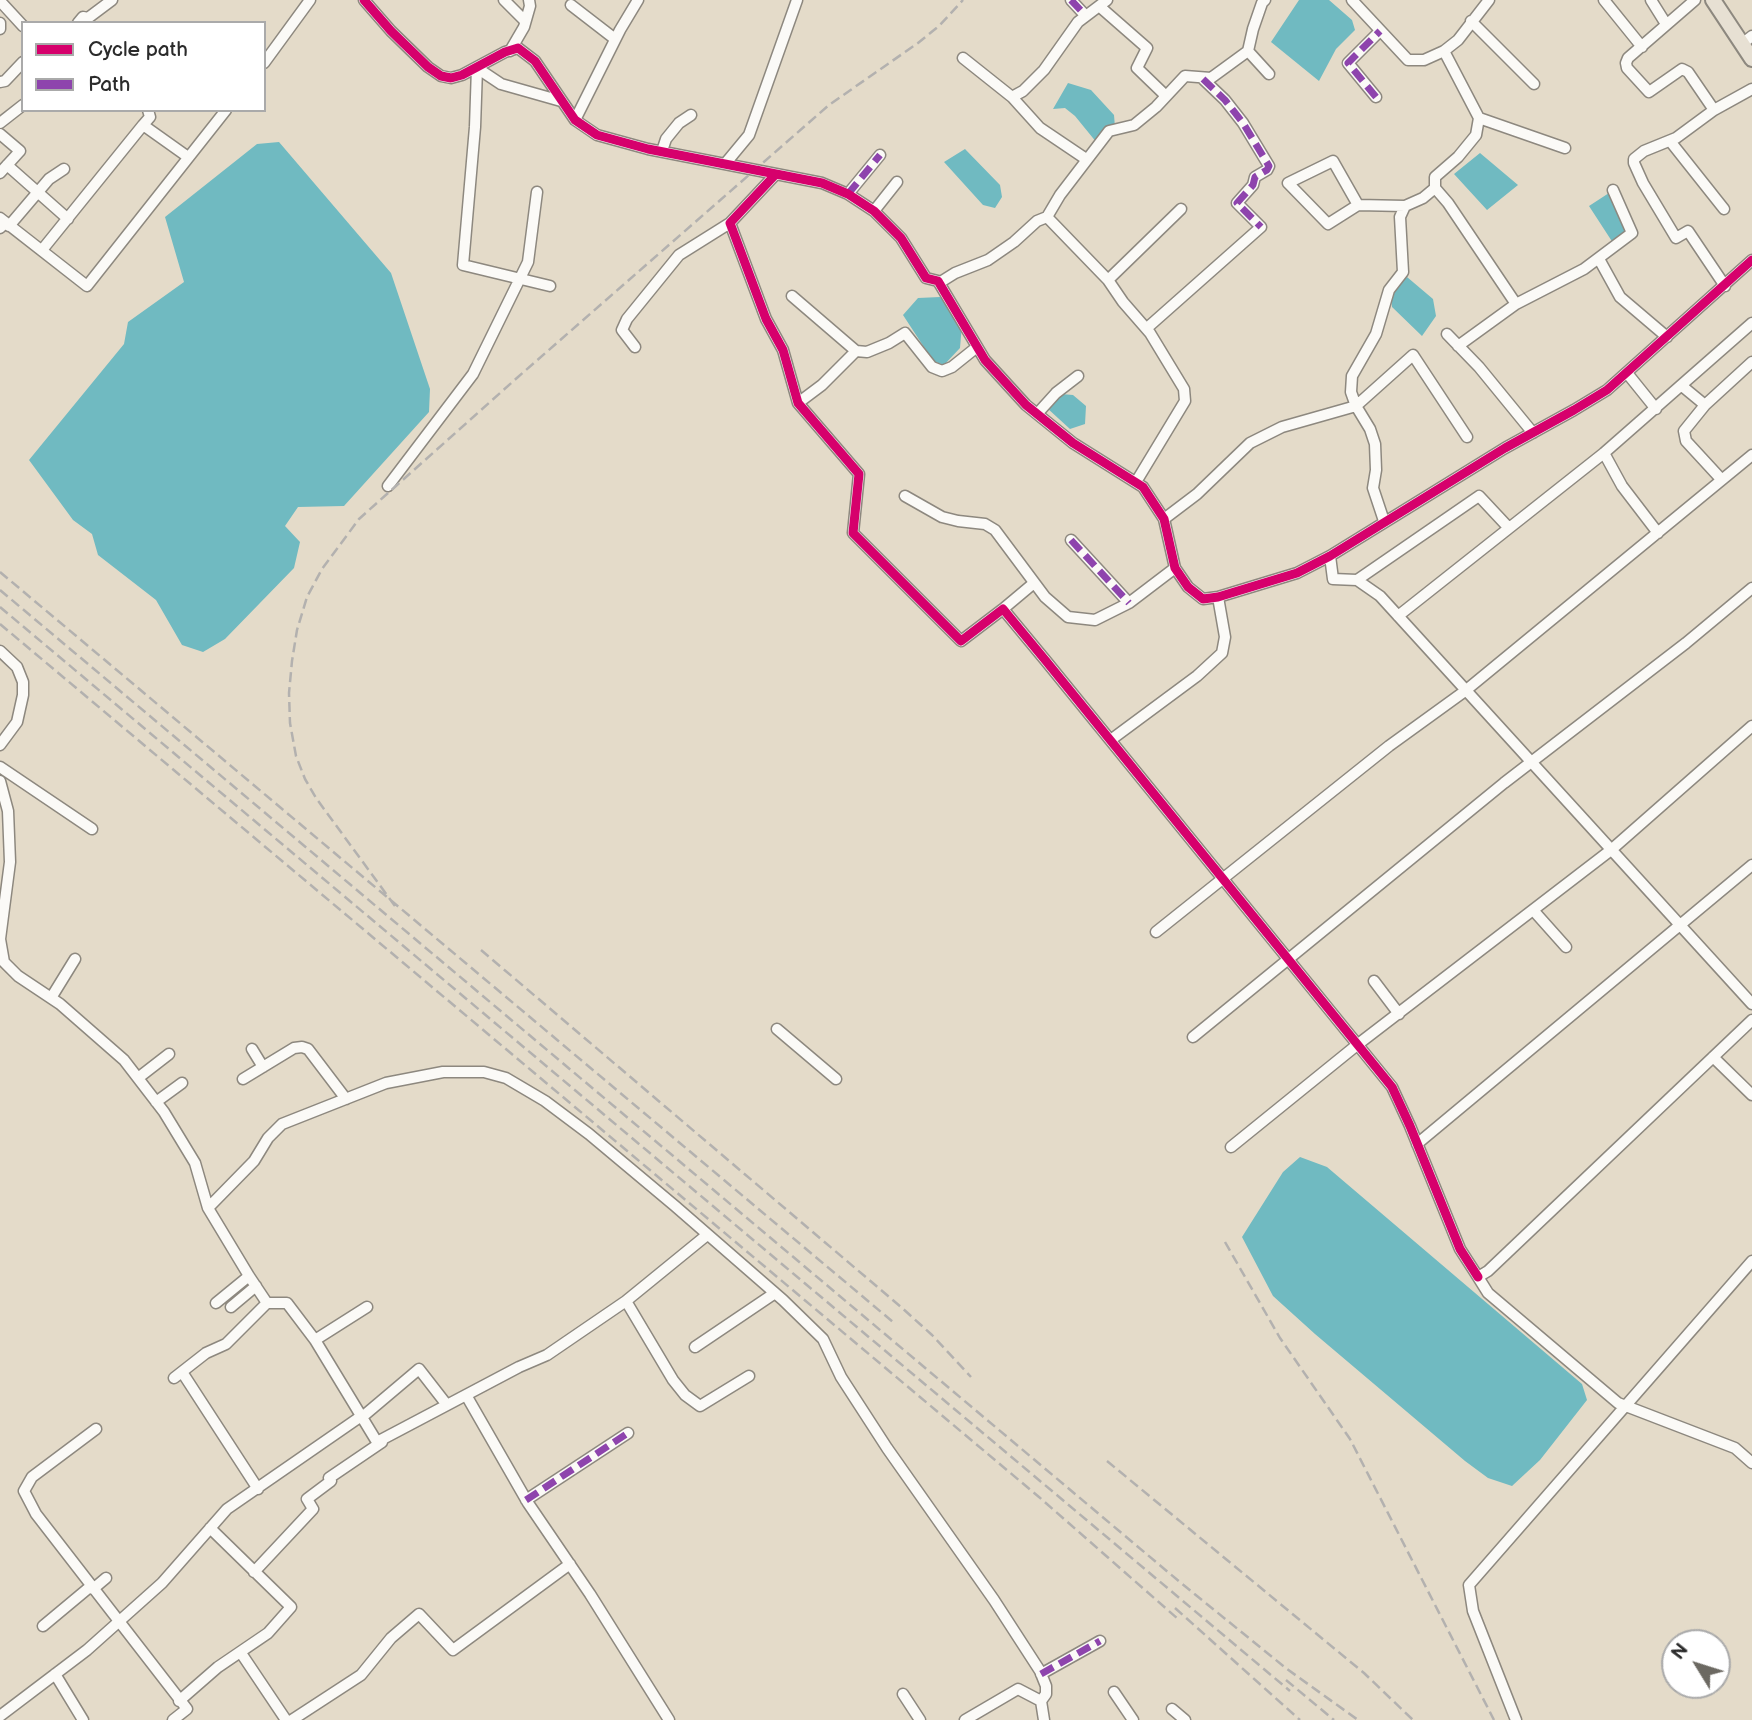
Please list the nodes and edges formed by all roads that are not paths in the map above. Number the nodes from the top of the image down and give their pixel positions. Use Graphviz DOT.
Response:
graph roads {
  1 [pos="111,0"];
  2 [pos="310,0"];
  3 [pos="364,0"];
  4 [pos="504,0"];
  5 [pos="529,0"];
  6 [pos="638,0"];
  7 [pos="797,0"];
  8 [pos="1071,0"];
  9 [pos="1265,0"];
  10 [pos="1352,0"];
  11 [pos="1489,0"];
  12 [pos="1604,0"];
  13 [pos="1651,0"];
  14 [pos="1695,0"];
  15 [pos="1713,0"];
  16 [pos="1103,3"];
  17 [pos="1,5"];
  18 [pos="571,5"];
  19 [pos="1085,15"];
  20 [pos="80,21"];
  21 [pos="525,21"];
  22 [pos="1471,21"];
  23 [pos="0,23"];
  24 [pos="21,24"];
  25 [pos="1666,24"];
  26 [pos="0,29"];
  27 [pos="1380,31"];
  28 [pos="615,39"];
  29 [pos="1747,40"];
  30 [pos="1642,47"];
  31 [pos="510,51"];
  32 [pos="1248,51"];
  33 [pos="1444,51"];
  34 [pos="963,58"];
  35 [pos="1752,58"];
  36 [pos="266,60"];
  37 [pos="21,64"];
  38 [pos="477,68"];
  39 [pos="1269,74"];
  40 [pos="1203,79"];
  41 [pos="0,82"];
  42 [pos="1534,84"];
  43 [pos="1752,89"];
  44 [pos="1166,96"];
  45 [pos="1012,97"];
  46 [pos="1376,97"];
  47 [pos="561,101"];
  48 [pos="21,107"];
  49 [pos="1714,110"];
  50 [pos="149,112"];
  51 [pos="224,112"];
  52 [pos="691,115"];
  53 [pos="1479,118"];
  54 [pos="575,120"];
  55 [pos="0,123"];
  56 [pos="143,125"];
  57 [pos="0,134"];
  58 [pos="1670,141"];
  59 [pos="1565,148"];
  60 [pos="662,152"];
  61 [pos="880,155"];
  62 [pos="188,158"];
  63 [pos="1086,159"];
  64 [pos="725,164"];
  65 [pos="4,169"];
  66 [pos="64,169"];
  67 [pos="775,175"];
  68 [pos="897,182"];
  69 [pos="1435,188"];
  70 [pos="1613,190"];
  71 [pos="38,192"];
  72 [pos="537,192"];
  73 [pos="848,194"];
  74 [pos="1358,205"];
  75 [pos="1405,206"];
  76 [pos="1181,209"];
  77 [pos="1724,209"];
  78 [pos="874,211"];
  79 [pos="1047,217"];
  80 [pos="0,218"];
  81 [pos="68,219"];
  82 [pos="730,223"];
  83 [pos="5,227"];
  84 [pos="42,250"];
  85 [pos="1599,259"];
  86 [pos="1752,260"];
  87 [pos="521,278"];
  88 [pos="1108,280"];
  89 [pos="939,283"];
  90 [pos="550,286"];
  91 [pos="1725,286"];
  92 [pos="792,296"];
  93 [pos="1516,304"];
  94 [pos="1752,323"];
  95 [pos="1147,328"];
  96 [pos="1447,334"];
  97 [pos="1667,337"];
  98 [pos="1458,346"];
  99 [pos="635,347"];
  100 [pos="977,347"];
  101 [pos="856,351"];
  102 [pos="1752,362"];
  103 [pos="1627,373"];
  104 [pos="1078,376"];
  105 [pos="1682,386"];
  106 [pos="798,403"];
  107 [pos="1705,405"];
  108 [pos="1356,406"];
  109 [pos="1656,409"];
  110 [pos="1037,414"];
  111 [pos="1533,433"];
  112 [pos="1466,437"];
  113 [pos="1604,453"];
  114 [pos="1752,455"];
  115 [pos="1721,479"];
  116 [pos="1136,482"];
  117 [pos="388,486"];
  118 [pos="905,496"];
  119 [pos="1164,519"];
  120 [pos="1384,521"];
  121 [pos="1508,527"];
  122 [pos="1658,533"];
  123 [pos="1071,540"];
  124 [pos="1330,556"];
  125 [pos="1175,568"];
  126 [pos="1357,580"];
  127 [pos="1034,583"];
  128 [pos="1752,587"];
  129 [pos="1218,597"];
  130 [pos="1129,603"];
  131 [pos="1003,609"];
  132 [pos="1398,616"];
  133 [pos="0,652"];
  134 [pos="1465,691"];
  135 [pos="1752,726"];
  136 [pos="1112,740"];
  137 [pos="0,745"];
  138 [pos="1533,762"];
  139 [pos="0,767"];
  140 [pos="0,781"];
  141 [pos="92,829"];
  142 [pos="1611,850"];
  143 [pos="1752,865"];
  144 [pos="1223,879"];
  145 [pos="1533,910"];
  146 [pos="1680,924"];
  147 [pos="1156,932"];
  148 [pos="1566,947"];
  149 [pos="75,958"];
  150 [pos="1289,958"];
  151 [pos="1374,981"];
  152 [pos="51,998"];
  153 [pos="1752,1004"];
  154 [pos="1399,1014"];
  155 [pos="1752,1020"];
  156 [pos="777,1029"];
  157 [pos="1194,1037"];
  158 [pos="1357,1045"];
  159 [pos="252,1049"];
  160 [pos="169,1054"];
  161 [pos="1713,1057"];
  162 [pos="262,1067"];
  163 [pos="138,1079"];
  164 [pos="243,1079"];
  165 [pos="836,1079"];
  166 [pos="182,1083"];
  167 [pos="1752,1095"];
  168 [pos="346,1099"];
  169 [pos="156,1102"];
  170 [pos="1417,1144"];
  171 [pos="1231,1147"];
  172 [pos="208,1208"];
  173 [pos="707,1235"];
  174 [pos="1752,1261"];
  175 [pos="248,1276"];
  176 [pos="1478,1277"];
  177 [pos="256,1286"];
  178 [pos="775,1293"];
  179 [pos="626,1301"];
  180 [pos="216,1303"];
  181 [pos="267,1303"];
  182 [pos="231,1307"];
  183 [pos="367,1307"];
  184 [pos="316,1339"];
  185 [pos="695,1347"];
  186 [pos="749,1376"];
  187 [pos="466,1395"];
  188 [pos="447,1405"];
  189 [pos="1625,1406"];
  190 [pos="361,1417"];
  191 [pos="96,1429"];
  192 [pos="628,1433"];
  193 [pos="385,1440"];
  194 [pos="1752,1464"];
  195 [pos="258,1489"];
  196 [pos="526,1500"];
  197 [pos="210,1528"];
  198 [pos="570,1564"];
  199 [pos="254,1572"];
  200 [pos="106,1578"];
  201 [pos="92,1587"];
  202 [pos="118,1622"];
  203 [pos="43,1626"];
  204 [pos="1100,1641"];
  205 [pos="241,1653"];
  206 [pos="55,1674"];
  207 [pos="1041,1674"];
  208 [pos="1114,1692"];
  209 [pos="903,1694"];
  210 [pos="179,1701"];
  211 [pos="1041,1701"];
  212 [pos="1172,1709"];
  213 [pos="6,1716"];
  214 [pos="83,1720"];
  215 [pos="173,1720"];
  216 [pos="286,1720"];
  217 [pos="292,1720"];
  218 [pos="669,1720"];
  219 [pos="920,1720"];
  220 [pos="965,1720"];
  221 [pos="1044,1720"];
  222 [pos="1133,1720"];
  223 [pos="1185,1720"];
  224 [pos="1516,1720"];
  1 -- 20 [label="street"];
  2 -- 36 [label="street"];
  3 -- 38 [label="street"];
  4 -- 21 [label="street"];
  5 -- 21 [label="street"];
  6 -- 28 [label="street"];
  7 -- 64 [label="street"];
  8 -- 19 [label="street"];
  9 -- 32 [label="street"];
  10 -- 27 [label="street"];
  11 -- 22 [label="street"];
  12 -- 30 [label="street"];
  13 -- 25 [label="street"];
  14 -- 25 [label="street"];
  15 -- 29 [label="main road"];
  16 -- 19 [label="street"];
  16 -- 44 [label="street"];
  17 -- 24 [label="street"];
  18 -- 28 [label="street"];
  19 -- 45 [label="street"];
  21 -- 31 [label="street"];
  22 -- 33 [label="street"];
  22 -- 42 [label="street"];
  23 -- 26 [label="street"];
  25 -- 30 [label="street"];
  27 -- 33 [label="street"];
  27 -- 46 [label="street"];
  28 -- 54 [label="street"];
  29 -- 35 [label="main road"];
  30 -- 49 [label="street"];
  31 -- 38 [label="street"];
  31 -- 47 [label="street"];
  32 -- 39 [label="street"];
  32 -- 40 [label="street"];
  33 -- 53 [label="street"];
  34 -- 45 [label="street"];
  37 -- 41 [label="street"];
  38 -- 47 [label="street"];
  38 -- 87 [label="street"];
  40 -- 44 [label="street"];
  40 -- 95 [label="street"];
  43 -- 49 [label="street"];
  44 -- 63 [label="street"];
  45 -- 63 [label="street"];
  47 -- 54 [label="street"];
  48 -- 55 [label="street"];
  49 -- 58 [label="street"];
  50 -- 56 [label="street"];
  51 -- 62 [label="street"];
  52 -- 60 [label="street"];
  53 -- 59 [label="street"];
  53 -- 69 [label="street"];
  54 -- 60 [label="street"];
  56 -- 62 [label="street"];
  56 -- 81 [label="street"];
  57 -- 65 [label="street"];
  58 -- 77 [label="street"];
  58 -- 91 [label="street"];
  60 -- 64 [label="street"];
  61 -- 73 [label="street"];
  62 -- 84 [label="street"];
  63 -- 79 [label="street"];
  64 -- 67 [label="street"];
  65 -- 71 [label="street"];
  66 -- 71 [label="street"];
  67 -- 73 [label="street"];
  67 -- 82 [label="street"];
  68 -- 78 [label="street"];
  69 -- 75 [label="street"];
  69 -- 93 [label="street"];
  70 -- 85 [label="street"];
  71 -- 81 [label="street"];
  71 -- 83 [label="street"];
  72 -- 87 [label="street"];
  73 -- 78 [label="street"];
  74 -- 74 [label="street"];
  74 -- 75 [label="street"];
  75 -- 108 [label="street"];
  76 -- 88 [label="street"];
  78 -- 89 [label="street"];
  79 -- 88 [label="street"];
  79 -- 89 [label="street"];
  80 -- 83 [label="street"];
  81 -- 84 [label="street"];
  82 -- 99 [label="street"];
  82 -- 106 [label="street"];
  83 -- 84 [label="street"];
  85 -- 93 [label="street"];
  85 -- 97 [label="street"];
  86 -- 91 [label="street"];
  87 -- 90 [label="street"];
  87 -- 117 [label="street"];
  88 -- 95 [label="street"];
  89 -- 100 [label="street"];
  91 -- 97 [label="street"];
  92 -- 101 [label="street"];
  93 -- 98 [label="street"];
  94 -- 105 [label="street"];
  95 -- 116 [label="street"];
  96 -- 98 [label="street"];
  97 -- 103 [label="street"];
  98 -- 111 [label="street"];
  100 -- 101 [label="street"];
  100 -- 110 [label="street"];
  101 -- 106 [label="street"];
  102 -- 107 [label="street"];
  103 -- 109 [label="street"];
  103 -- 111 [label="street"];
  104 -- 110 [label="street"];
  105 -- 107 [label="street"];
  105 -- 109 [label="street"];
  106 -- 131 [label="street"];
  107 -- 115 [label="street"];
  108 -- 112 [label="street"];
  108 -- 119 [label="street"];
  108 -- 120 [label="street"];
  109 -- 113 [label="street"];
  110 -- 116 [label="street"];
  111 -- 120 [label="street"];
  113 -- 121 [label="street"];
  113 -- 122 [label="street"];
  114 -- 115 [label="street"];
  115 -- 122 [label="street"];
  116 -- 119 [label="street"];
  118 -- 127 [label="street"];
  119 -- 125 [label="street"];
  120 -- 124 [label="street"];
  121 -- 126 [label="street"];
  121 -- 132 [label="street"];
  122 -- 134 [label="street"];
  123 -- 130 [label="street"];
  124 -- 126 [label="street"];
  124 -- 129 [label="street"];
  125 -- 129 [label="street"];
  125 -- 130 [label="street"];
  126 -- 132 [label="street"];
  127 -- 130 [label="street"];
  127 -- 131 [label="street"];
  128 -- 138 [label="street"];
  129 -- 136 [label="street"];
  131 -- 136 [label="street"];
  132 -- 134 [label="street"];
  133 -- 137 [label="street"];
  134 -- 138 [label="street"];
  134 -- 144 [label="street"];
  135 -- 142 [label="street"];
  136 -- 144 [label="street"];
  138 -- 142 [label="street"];
  138 -- 150 [label="street"];
  139 -- 141 [label="street"];
  140 -- 152 [label="street"];
  142 -- 145 [label="street"];
  142 -- 146 [label="street"];
  143 -- 146 [label="street"];
  144 -- 147 [label="street"];
  144 -- 150 [label="street"];
  145 -- 148 [label="street"];
  145 -- 154 [label="street"];
  146 -- 153 [label="street"];
  146 -- 170 [label="street"];
  149 -- 152 [label="street"];
  150 -- 157 [label="street"];
  150 -- 158 [label="street"];
  151 -- 154 [label="street"];
  152 -- 163 [label="street"];
  154 -- 158 [label="street"];
  155 -- 161 [label="street"];
  156 -- 165 [label="street"];
  158 -- 170 [label="street"];
  158 -- 171 [label="street"];
  159 -- 162 [label="street"];
  160 -- 163 [label="street"];
  161 -- 167 [label="street"];
  161 -- 176 [label="street"];
  162 -- 164 [label="street"];
  162 -- 168 [label="street"];
  163 -- 169 [label="street"];
  166 -- 169 [label="street"];
  168 -- 172 [label="street"];
  168 -- 173 [label="street"];
  169 -- 172 [label="street"];
  170 -- 176 [label="street"];
  172 -- 175 [label="street"];
  173 -- 178 [label="street"];
  173 -- 179 [label="street"];
  174 -- 189 [label="street"];
  175 -- 177 [label="street"];
  175 -- 180 [label="street"];
  176 -- 189 [label="street"];
  177 -- 181 [label="street"];
  177 -- 182 [label="street"];
  178 -- 185 [label="street"];
  178 -- 207 [label="street"];
  179 -- 186 [label="street"];
  179 -- 187 [label="street"];
  181 -- 184 [label="street"];
  181 -- 195 [label="street"];
  183 -- 184 [label="street"];
  184 -- 190 [label="street"];
  187 -- 188 [label="street"];
  187 -- 196 [label="street"];
  188 -- 190 [label="street"];
  188 -- 193 [label="street"];
  189 -- 194 [label="street"];
  189 -- 224 [label="street"];
  190 -- 193 [label="street"];
  190 -- 195 [label="street"];
  191 -- 201 [label="street"];
  192 -- 196 [label="street"];
  193 -- 199 [label="street"];
  195 -- 197 [label="street"];
  196 -- 198 [label="street"];
  197 -- 199 [label="street"];
  197 -- 202 [label="street"];
  198 -- 217 [label="street"];
  198 -- 218 [label="street"];
  199 -- 205 [label="street"];
  200 -- 201 [label="street"];
  201 -- 202 [label="street"];
  201 -- 203 [label="street"];
  202 -- 206 [label="street"];
  202 -- 210 [label="street"];
  204 -- 207 [label="street"];
  205 -- 210 [label="street"];
  205 -- 216 [label="street"];
  206 -- 213 [label="street"];
  206 -- 214 [label="street"];
  207 -- 211 [label="street"];
  208 -- 222 [label="street"];
  209 -- 219 [label="street"];
  210 -- 215 [label="street"];
  211 -- 220 [label="street"];
  211 -- 221 [label="street"];
  212 -- 223 [label="street"];
}
